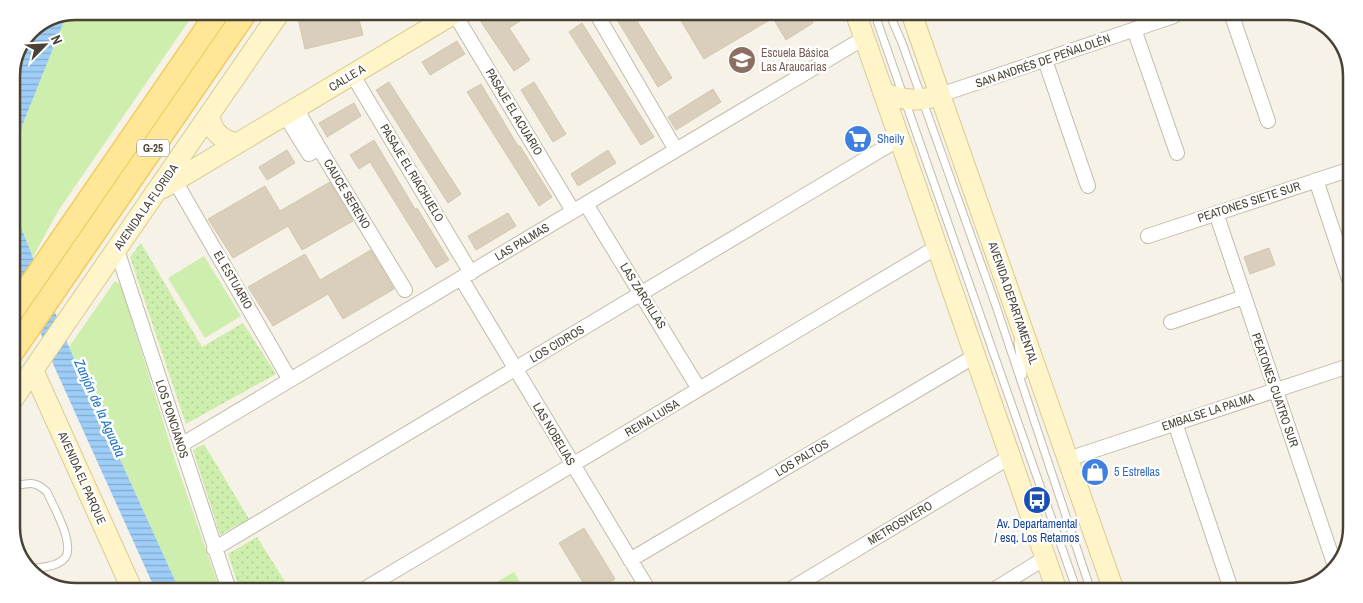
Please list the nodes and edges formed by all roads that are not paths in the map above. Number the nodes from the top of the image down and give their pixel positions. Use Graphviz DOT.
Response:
graph roads {
  1 [pos="213,20"];
  2 [pos="240,20"];
  3 [pos="275,20"];
  4 [pos="443,20"];
  5 [pos="459,20"];
  6 [pos="600,20"];
  7 [pos="858,20"];
  8 [pos="878,20"];
  9 [pos="892,20"];
  10 [pos="913,20"];
  11 [pos="1162,20"];
  12 [pos="1233,20"];
  13 [pos="1134,29"];
  14 [pos="864,38"];
  15 [pos="1045,60"];
  16 [pos="352,74"];
  17 [pos="883,92"];
  18 [pos="922,98"];
  19 [pos="290,111"];
  20 [pos="210,116"];
  21 [pos="1268,121"];
  22 [pos="899,139"];
  23 [pos="238,142"];
  24 [pos="676,150"];
  25 [pos="1177,153"];
  26 [pos="1343,172"];
  27 [pos="1316,180"];
  28 [pos="175,181"];
  29 [pos="1088,186"];
  30 [pos="157,191"];
  31 [pos="586,204"];
  32 [pos="573,212"];
  33 [pos="1216,214"];
  34 [pos="1148,236"];
  35 [pos="937,247"];
  36 [pos="117,250"];
  37 [pos="1343,259"];
  38 [pos="466,275"];
  39 [pos="405,290"];
  40 [pos="641,294"];
  41 [pos="1244,297"];
  42 [pos="20,299"];
  43 [pos="1013,302"];
  44 [pos="1172,322"];
  45 [pos="20,341"];
  46 [pos="975,356"];
  47 [pos="37,364"];
  48 [pos="1343,368"];
  49 [pos="515,369"];
  50 [pos="290,380"];
  51 [pos="20,389"];
  52 [pos="699,389"];
  53 [pos="1276,390"];
  54 [pos="1025,392"];
  55 [pos="1175,423"];
  56 [pos="181,445"];
  57 [pos="1010,457"];
  58 [pos="1068,459"];
  59 [pos="573,464"];
  60 [pos="20,485"];
  61 [pos="214,549"];
  62 [pos="1046,558"];
  63 [pos="1333,559"];
  64 [pos="630,560"];
  65 [pos="37,568"];
  66 [pos="129,583"];
  67 [pos="227,583"];
  68 [pos="374,583"];
  69 [pos="644,583"];
  70 [pos="801,583"];
  71 [pos="1004,583"];
  72 [pos="1054,583"];
  73 [pos="1074,583"];
  74 [pos="1089,583"];
  75 [pos="1111,583"];
  76 [pos="1229,583"];
  1 -- 42 [label="main road, G-25"];
  2 -- 45 [label="main road, G-25"];
  3 -- 20 [label="main road, AVENIDA LA FLORIDA"];
  4 -- 16 [label="main road, CALLE A"];
  5 -- 32 [label="street, PASAJE EL ACUARIO"];
  6 -- 24 [label="street"];
  7 -- 14 [label="main road"];
  8 -- 18 [label="lane"];
  9 -- 18 [label="lane"];
  10 -- 18 [label="main road, AVENIDA DEPARTAMENTAL"];
  11 -- 13 [label="street, SAN ANDRÉS DE PEÑALOLÉN"];
  12 -- 21 [label="street"];
  13 -- 15 [label="street, SAN ANDRÉS DE PEÑALOLÉN"];
  13 -- 25 [label="street"];
  14 -- 17 [label="main road"];
  14 -- 24 [label="street, LAS PALMAS"];
  15 -- 18 [label="street, SAN ANDRÉS DE PEÑALOLÉN"];
  15 -- 29 [label="street"];
  16 -- 19 [label="main road, CALLE A"];
  16 -- 38 [label="street, PASAJE EL RIACHUELO"];
  17 -- 18 [label="main road"];
  17 -- 22 [label="main road"];
  18 -- 43 [label="main road, AVENIDA DEPARTAMENTAL"];
  18 -- 54 [label="lane"];
  18 -- 73 [label="lane"];
  19 -- 23 [label="main road, CALLE A"];
  19 -- 39 [label="street, CAUCE SERENO"];
  20 -- 23 [label="main road"];
  20 -- 30 [label="main road, AVENIDA LA FLORIDA"];
  22 -- 35 [label="main road"];
  22 -- 40 [label="street, LOS CIDROS"];
  23 -- 28 [label="main road, CALLE A"];
  24 -- 31 [label="street, LAS PALMAS"];
  26 -- 27 [label="street, PEATONES SIETE SUR"];
  27 -- 33 [label="street, PEATONES SIETE SUR"];
  27 -- 37 [label="street"];
  28 -- 30 [label="main road, CALLE A"];
  28 -- 50 [label="street, EL ESTUARIO"];
  30 -- 36 [label="main road, AVENIDA LA FLORIDA"];
  31 -- 32 [label="street, LAS PALMAS"];
  31 -- 40 [label="street, LAS ZARCILLAS"];
  32 -- 38 [label="street, LAS PALMAS"];
  33 -- 34 [label="street, PEATONES SIETE SUR"];
  33 -- 41 [label="street, PEATONES CUATRO SUR"];
  35 -- 46 [label="main road"];
  35 -- 52 [label="street, REINA LUISA"];
  36 -- 47 [label="main road, AVENIDA LA FLORIDA"];
  36 -- 56 [label="street, LOS PONCIANOS"];
  38 -- 49 [label="street, LAS NOBELIAS"];
  38 -- 50 [label="street, LAS PALMAS"];
  40 -- 49 [label="street, LOS CIDROS"];
  40 -- 52 [label="street, LAS ZARCILLAS"];
  41 -- 44 [label="street"];
  41 -- 53 [label="street, PEATONES CUATRO SUR"];
  43 -- 54 [label="lane"];
  43 -- 58 [label="main road, AVENIDA DEPARTAMENTAL"];
  46 -- 57 [label="main road"];
  46 -- 64 [label="street, LOS PALTOS"];
  47 -- 51 [label="main road, AVENIDA LA FLORIDA"];
  47 -- 66 [label="main road, AVENIDA EL PARQUE"];
  48 -- 53 [label="street, EMBALSE LA PALMA"];
  49 -- 59 [label="street, LAS NOBELIAS"];
  49 -- 61 [label="street, LOS CIDROS"];
  50 -- 56 [label="street, LAS PALMAS"];
  52 -- 59 [label="street, REINA LUISA"];
  53 -- 55 [label="street, EMBALSE LA PALMA"];
  53 -- 63 [label="street, PEATONES CUATRO SUR"];
  54 -- 74 [label="lane"];
  55 -- 58 [label="street, EMBALSE LA PALMA"];
  55 -- 76 [label="street"];
  56 -- 61 [label="street, LOS PONCIANOS"];
  57 -- 62 [label="main road"];
  57 -- 70 [label="street, METROSIVERO"];
  58 -- 75 [label="main road, AVENIDA DEPARTAMENTAL"];
  59 -- 64 [label="street, LAS NOBELIAS"];
  59 -- 68 [label="street, REINA LUISA"];
  60 -- 65 [label="lane"];
  61 -- 67 [label="street, LOS PONCIANOS"];
  62 -- 71 [label="street"];
  62 -- 72 [label="main road"];
  64 -- 69 [label="street, LAS NOBELIAS"];
}
